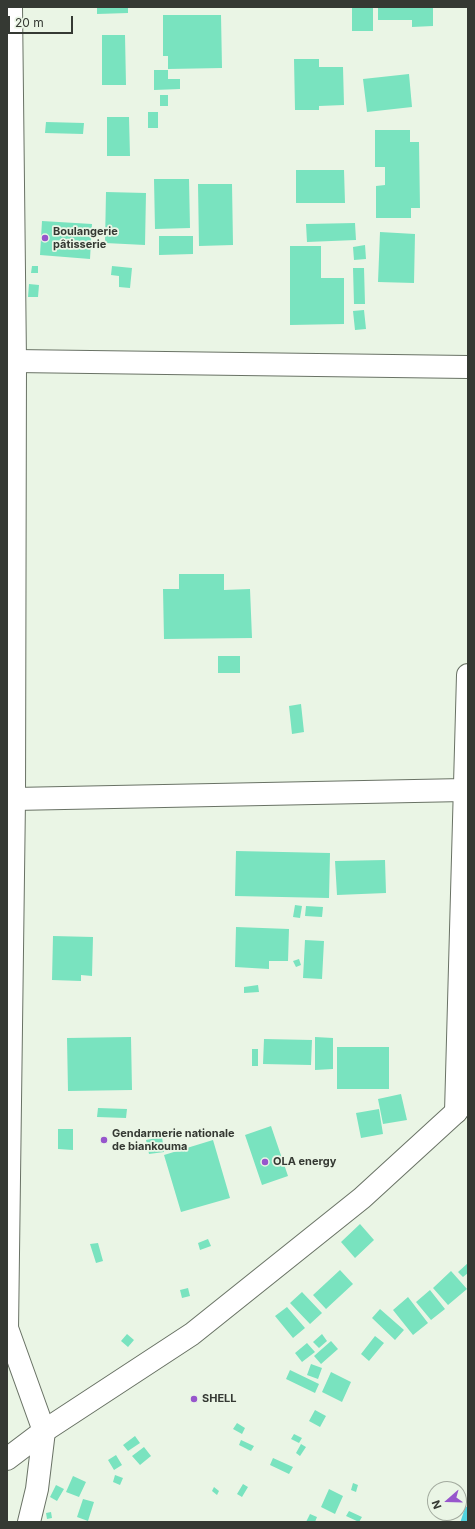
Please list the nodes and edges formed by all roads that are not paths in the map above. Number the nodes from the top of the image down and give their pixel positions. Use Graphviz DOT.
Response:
graph roads {
  1 [pos="11,7"];
  2 [pos="15,361"];
  3 [pos="468,367"];
  4 [pos="468,675"];
  5 [pos="464,790"];
  6 [pos="14,799"];
  7 [pos="462,1105"];
  8 [pos="7,1329"];
  9 [pos="44,1431"];
  10 [pos="7,1459"];
  11 [pos="29,1522"];
  1 -- 2 [label="street"];
  2 -- 3 [label="street"];
  2 -- 6 [label="street"];
  4 -- 5 [label="street"];
  5 -- 6 [label="street"];
  5 -- 7 [label="street"];
  6 -- 8 [label="street"];
  7 -- 9 [label="street"];
  8 -- 9 [label="street"];
  9 -- 10 [label="street"];
  9 -- 11 [label="street"];
}
